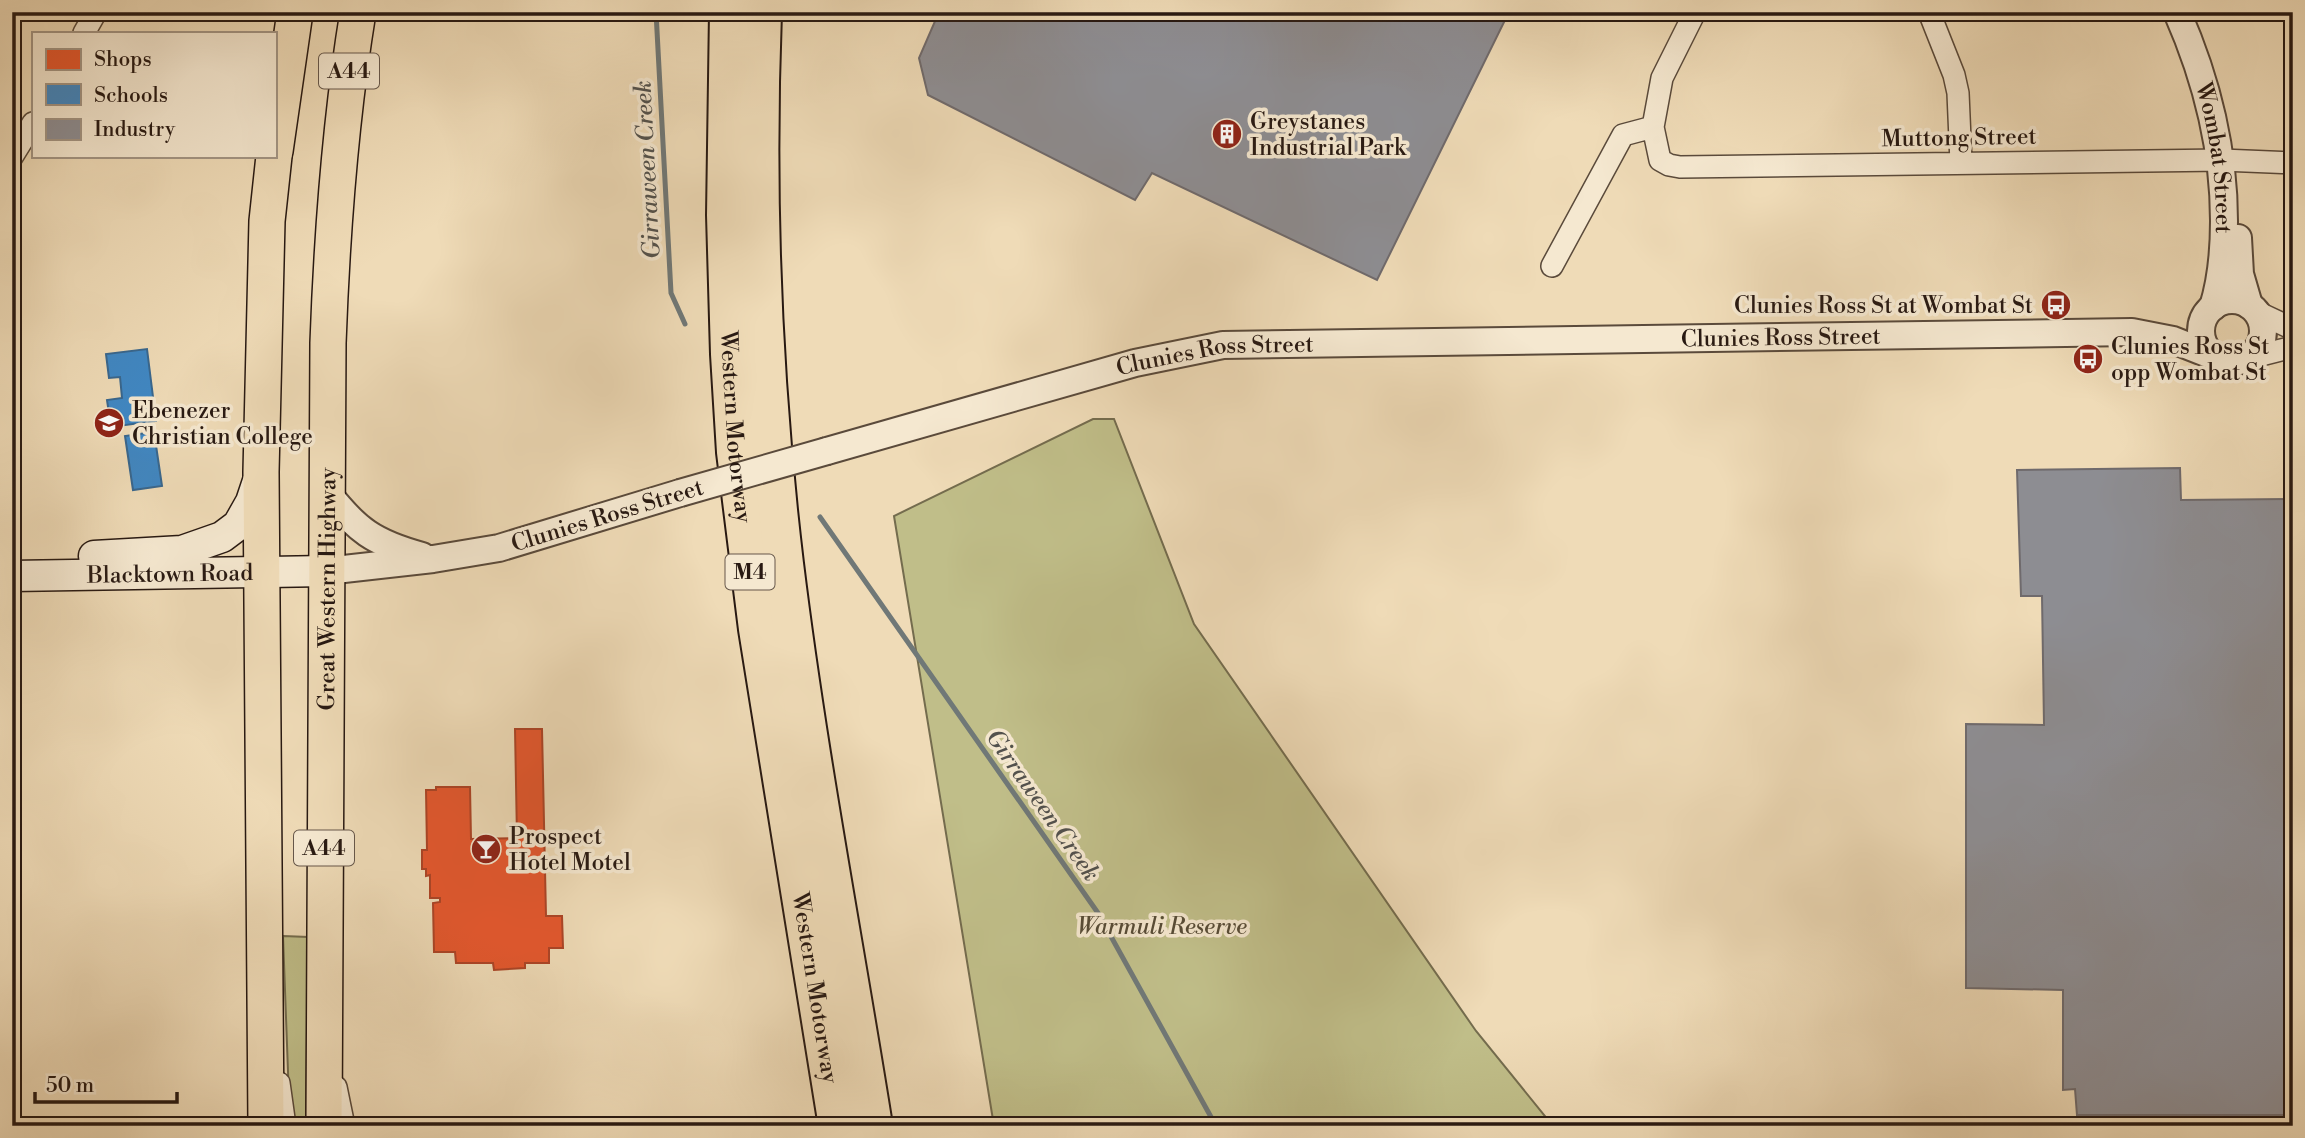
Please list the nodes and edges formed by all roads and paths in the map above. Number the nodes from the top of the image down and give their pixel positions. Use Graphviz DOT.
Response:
graph roads {
  1 [pos="96,12"];
  2 [pos="295,12"];
  3 [pos="358,12"];
  4 [pos="729,12"];
  5 [pos="762,12"];
  6 [pos="1695,12"];
  7 [pos="1929,12"];
  8 [pos="2176,12"];
  9 [pos="2192,12"];
  10 [pos="85,32"];
  11 [pos="32,125"];
  12 [pos="1653,127"];
  13 [pos="276,140"];
  14 [pos="12,157"];
  15 [pos="274,158"];
  16 [pos="2229,160"];
  17 [pos="1961,163"];
  18 [pos="2293,163"];
  19 [pos="1552,266"];
  20 [pos="2253,308"];
  21 [pos="2211,309"];
  22 [pos="2293,329"];
  23 [pos="2132,332"];
  24 [pos="2293,347"];
  25 [pos="2211,355"];
  26 [pos="2249,358"];
  27 [pos="261,472"];
  28 [pos="326,491"];
  29 [pos="433,559"];
  30 [pos="326,571"];
  31 [pos="262,572"];
  32 [pos="49,575"];
  33 [pos="12,576"];
  34 [pos="264,993"];
  35 [pos="324,1026"];
  36 [pos="266,1126"];
  37 [pos="285,1126"];
  38 [pos="324,1126"];
  39 [pos="344,1126"];
  40 [pos="838,1126"];
  41 [pos="873,1126"];
  1 -- 10 [label="street"];
  2 -- 13 [label="highway, A44"];
  3 -- 28 [label="highway, Great Western Highway / A44"];
  4 -- 40 [label="highway, Western Motorway / M4"];
  5 -- 41 [label="highway, Western Motorway / M4"];
  6 -- 12 [label="street"];
  7 -- 17 [label="street"];
  8 -- 16 [label="street, Wombat Street"];
  9 -- 16 [label="street, Wombat Street"];
  11 -- 14 [label="street"];
  12 -- 17 [label="street, Muttong Street"];
  12 -- 19 [label="street"];
  15 -- 27 [label="highway, A44"];
  16 -- 17 [label="street, Muttong Street"];
  16 -- 18 [label="street, Muttong Street"];
  16 -- 20 [label="street, Wombat Street"];
  16 -- 21 [label="street, Wombat Street"];
  20 -- 21 [label="street"];
  20 -- 22 [label="street"];
  20 -- 26 [label="street"];
  21 -- 23 [label="street, Clunies Ross Street"];
  21 -- 25 [label="street"];
  23 -- 25 [label="street, Clunies Ross Street"];
  23 -- 29 [label="street, Clunies Ross Street, bridge"];
  24 -- 26 [label="street"];
  25 -- 26 [label="street"];
  27 -- 31 [label="highway, A44"];
  27 -- 32 [label="main road"];
  28 -- 29 [label="street"];
  28 -- 30 [label="highway, Great Western Highway / A44"];
  29 -- 30 [label="street, Clunies Ross Street"];
  30 -- 31 [label="main road, Blacktown Road"];
  30 -- 35 [label="highway, Great Western Highway / A44"];
  31 -- 32 [label="main road, Blacktown Road"];
  31 -- 34 [label="highway, A44"];
  32 -- 33 [label="main road, Blacktown Road"];
  34 -- 36 [label="highway, A44"];
  34 -- 37 [label="street"];
  35 -- 38 [label="highway, Great Western Highway / A44"];
  35 -- 39 [label="street"];
}
